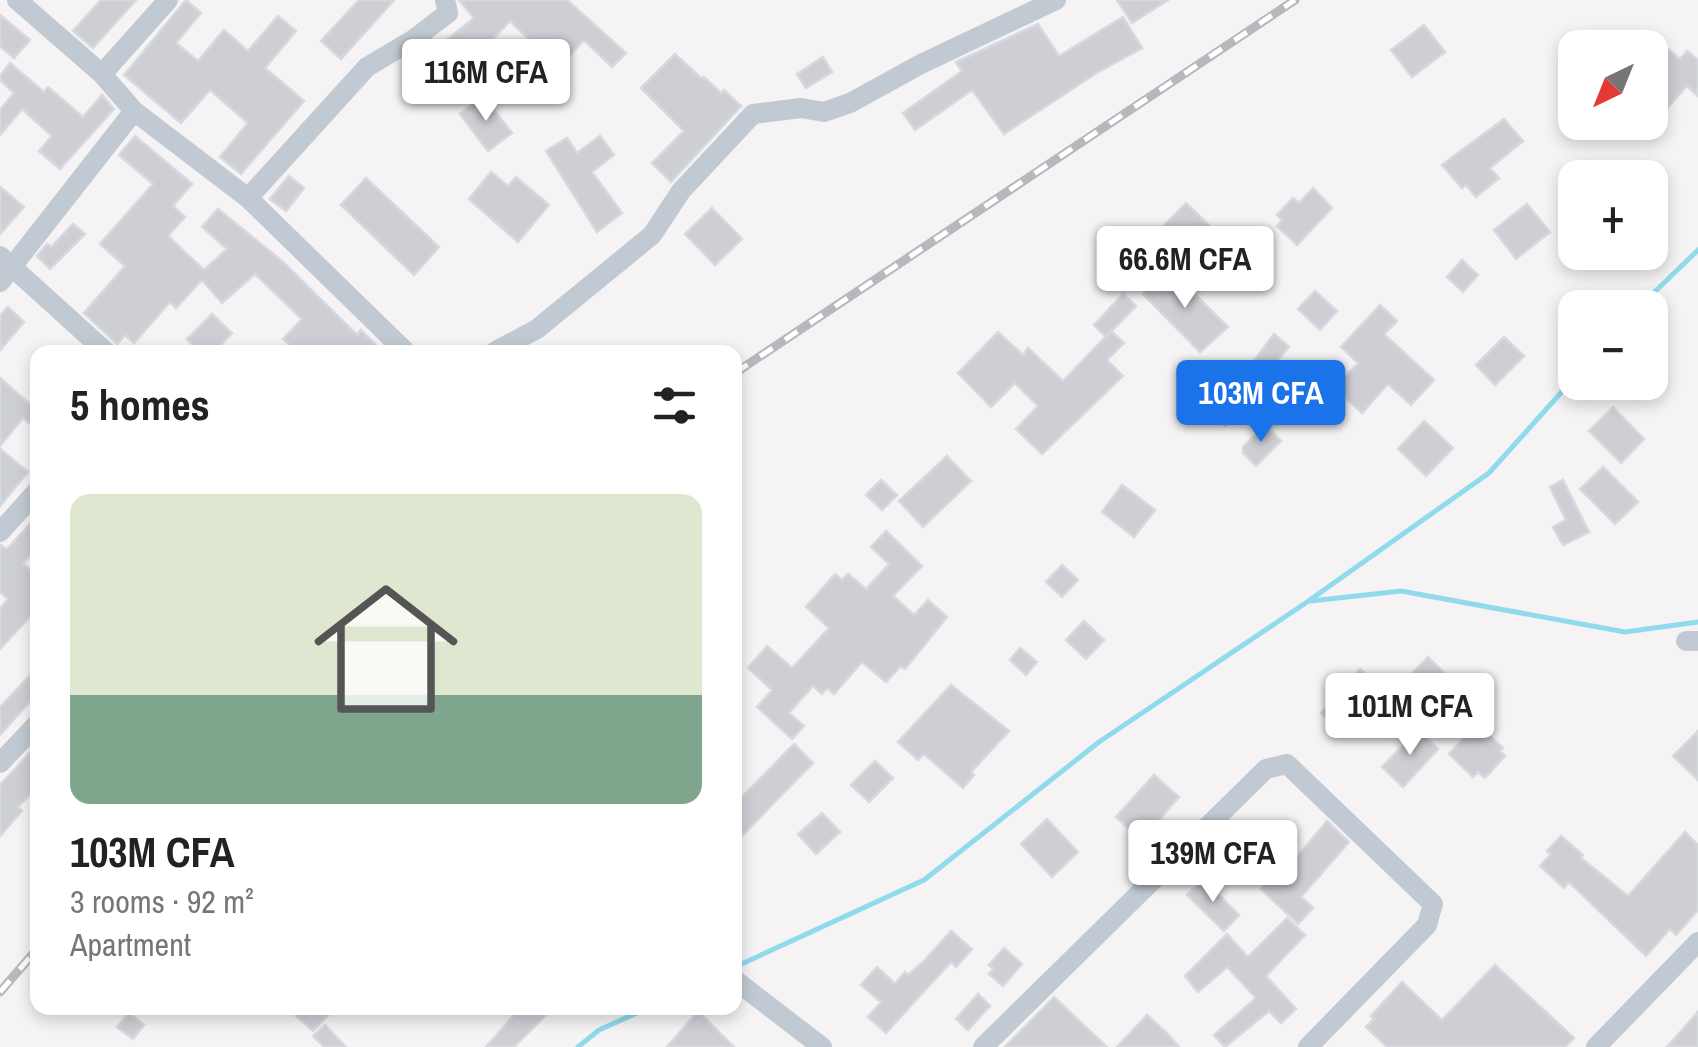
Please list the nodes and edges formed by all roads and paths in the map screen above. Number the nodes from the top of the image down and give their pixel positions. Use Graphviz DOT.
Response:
graph roads {
  1 [pos="17,0"];
  2 [pos="168,0"];
  3 [pos="445,0"];
  4 [pos="1056,0"];
  5 [pos="102,74"];
  6 [pos="134,112"];
  7 [pos="248,198"];
  8 [pos="4,268"];
  9 [pos="98,345"];
  10 [pos="399,345"];
  11 [pos="507,345"];
  12 [pos="30,499"];
  13 [pos="0,532"];
  14 [pos="30,731"];
  15 [pos="0,763"];
  16 [pos="1698,942"];
  17 [pos="742,985"];
  18 [pos="1318,1043"];
  19 [pos="822,1047"];
  20 [pos="983,1047"];
  21 [pos="1596,1047"];
  1 -- 5 [label="street"];
  2 -- 5 [label="street"];
  3 -- 7 [label="street"];
  4 -- 11 [label="street"];
  5 -- 6 [label="street"];
  6 -- 7 [label="street"];
  6 -- 8 [label="street"];
  7 -- 10 [label="street"];
  8 -- 9 [label="street"];
  12 -- 13 [label="street"];
  14 -- 15 [label="street"];
  16 -- 21 [label="street"];
  17 -- 19 [label="street"];
  18 -- 20 [label="street"];
}
